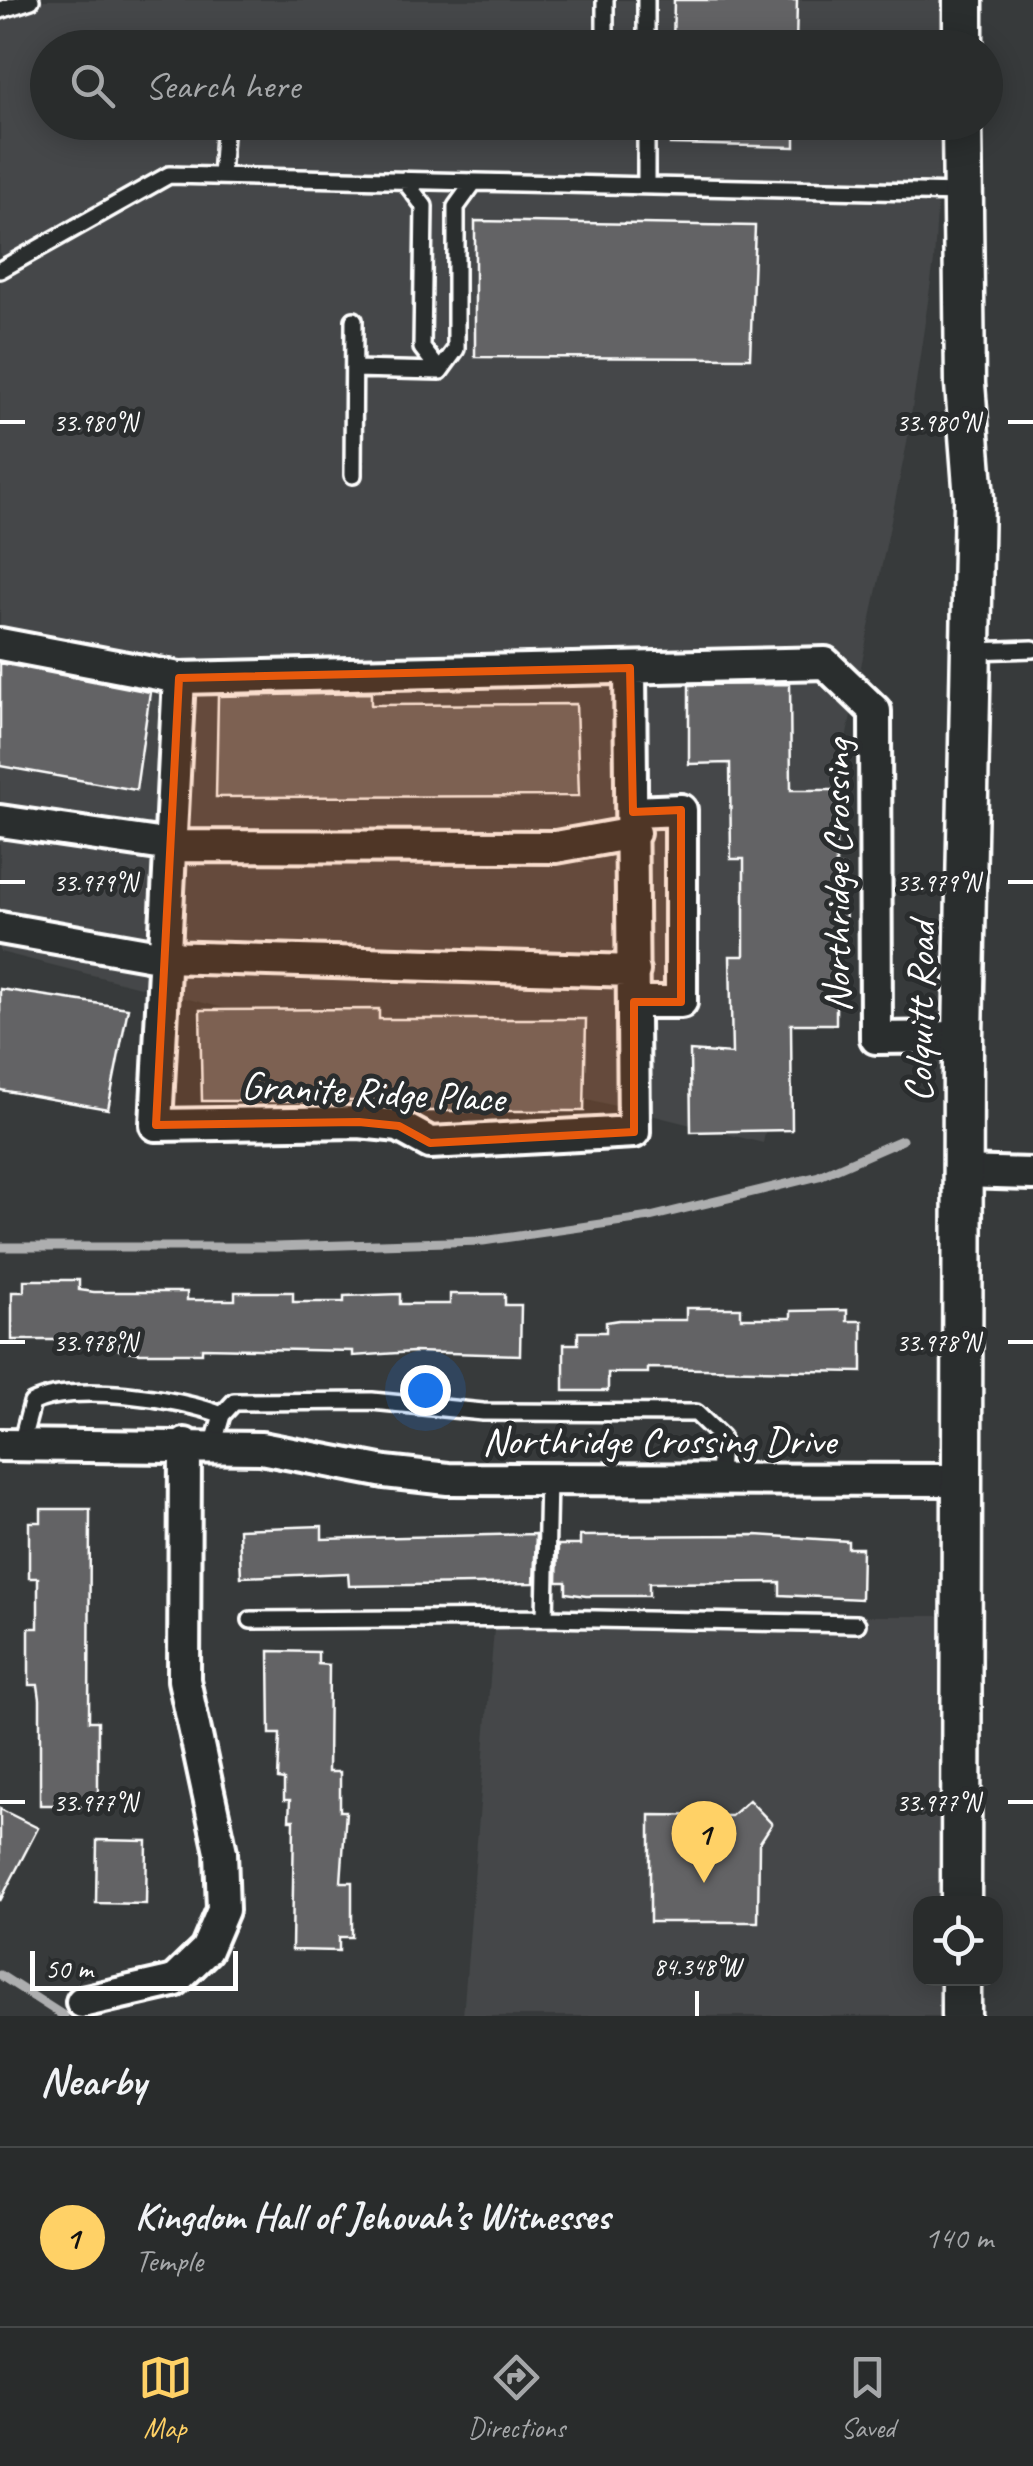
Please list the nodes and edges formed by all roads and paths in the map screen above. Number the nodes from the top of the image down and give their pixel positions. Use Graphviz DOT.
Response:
graph roads {
  1 [pos="30,0"];
  2 [pos="604,0"];
  3 [pos="646,0"];
  4 [pos="963,0"];
  5 [pos="0,10"];
  6 [pos="605,30"];
  7 [pos="646,30"];
  8 [pos="963,30"];
  9 [pos="223,140"];
  10 [pos="646,140"];
  11 [pos="962,140"];
  12 [pos="221,176"];
  13 [pos="404,180"];
  14 [pos="474,182"];
  15 [pos="646,186"];
  16 [pos="961,193"];
  17 [pos="0,270"];
  18 [pos="354,320"];
  19 [pos="354,369"];
  20 [pos="440,372"];
  21 [pos="353,475"];
  22 [pos="0,644"];
  23 [pos="1033,649"];
  24 [pos="971,651"];
  25 [pos="630,668"];
  26 [pos="179,678"];
  27 [pos="0,822"];
  28 [pos="633,823"];
  29 [pos="172,846"];
  30 [pos="0,928"];
  31 [pos="164,957"];
  32 [pos="634,987"];
  33 [pos="963,1037"];
  34 [pos="962,1172"];
  35 [pos="1033,1174"];
  36 [pos="222,1416"];
  37 [pos="11,1445"];
  38 [pos="199,1445"];
  39 [pos="548,1479"];
  40 [pos="719,1480"];
  41 [pos="962,1480"];
  42 [pos="545,1618"];
  43 [pos="251,1620"];
  44 [pos="856,1624"];
  45 [pos="961,1896"];
  46 [pos="961,1986"];
  47 [pos="82,2002"];
  48 [pos="960,2016"];
  1 -- 5 [label="lane"];
  2 -- 6 [label="lane"];
  3 -- 7 [label="lane"];
  4 -- 8 [label="street"];
  9 -- 12 [label="lane"];
  10 -- 15 [label="lane"];
  11 -- 16 [label="street, Colquitt Road"];
  12 -- 13 [label="lane"];
  12 -- 17 [label="lane"];
  13 -- 14 [label="lane"];
  13 -- 20 [label="lane"];
  14 -- 15 [label="lane"];
  14 -- 20 [label="lane"];
  15 -- 16 [label="lane"];
  16 -- 24 [label="street, Colquitt Road"];
  18 -- 19 [label="lane"];
  19 -- 20 [label="lane"];
  19 -- 21 [label="lane"];
  22 -- 26 [label="street, Northridge Crossing"];
  23 -- 24 [label="lane"];
  24 -- 33 [label="street, Colquitt Road"];
  25 -- 26 [label="street, Northridge Crossing"];
  25 -- 28 [label="street"];
  25 -- 33 [label="street, Northridge Crossing"];
  26 -- 29 [label="street"];
  27 -- 29 [label="street"];
  28 -- 29 [label="street"];
  28 -- 32 [label="street"];
  28 -- 32 [label="street"];
  29 -- 31 [label="street"];
  30 -- 31 [label="street"];
  31 -- 32 [label="street"];
  31 -- 32 [label="street, Granite Ridge Place"];
  33 -- 34 [label="street, Colquitt Road"];
  34 -- 35 [label="street"];
  34 -- 41 [label="street, Colquitt Road"];
  36 -- 37 [label="lane"];
  36 -- 38 [label="lane"];
  36 -- 40 [label="lane"];
  37 -- 38 [label="street, Northridge Crossing Drive"];
  38 -- 39 [label="street, Northridge Crossing Drive"];
  38 -- 47 [label="street"];
  39 -- 40 [label="street, Northridge Crossing Drive"];
  39 -- 42 [label="lane"];
  40 -- 41 [label="street, Northridge Crossing Drive"];
  41 -- 45 [label="street, Colquitt Road"];
  42 -- 43 [label="lane"];
  42 -- 44 [label="lane"];
  46 -- 48 [label="street"];
}
